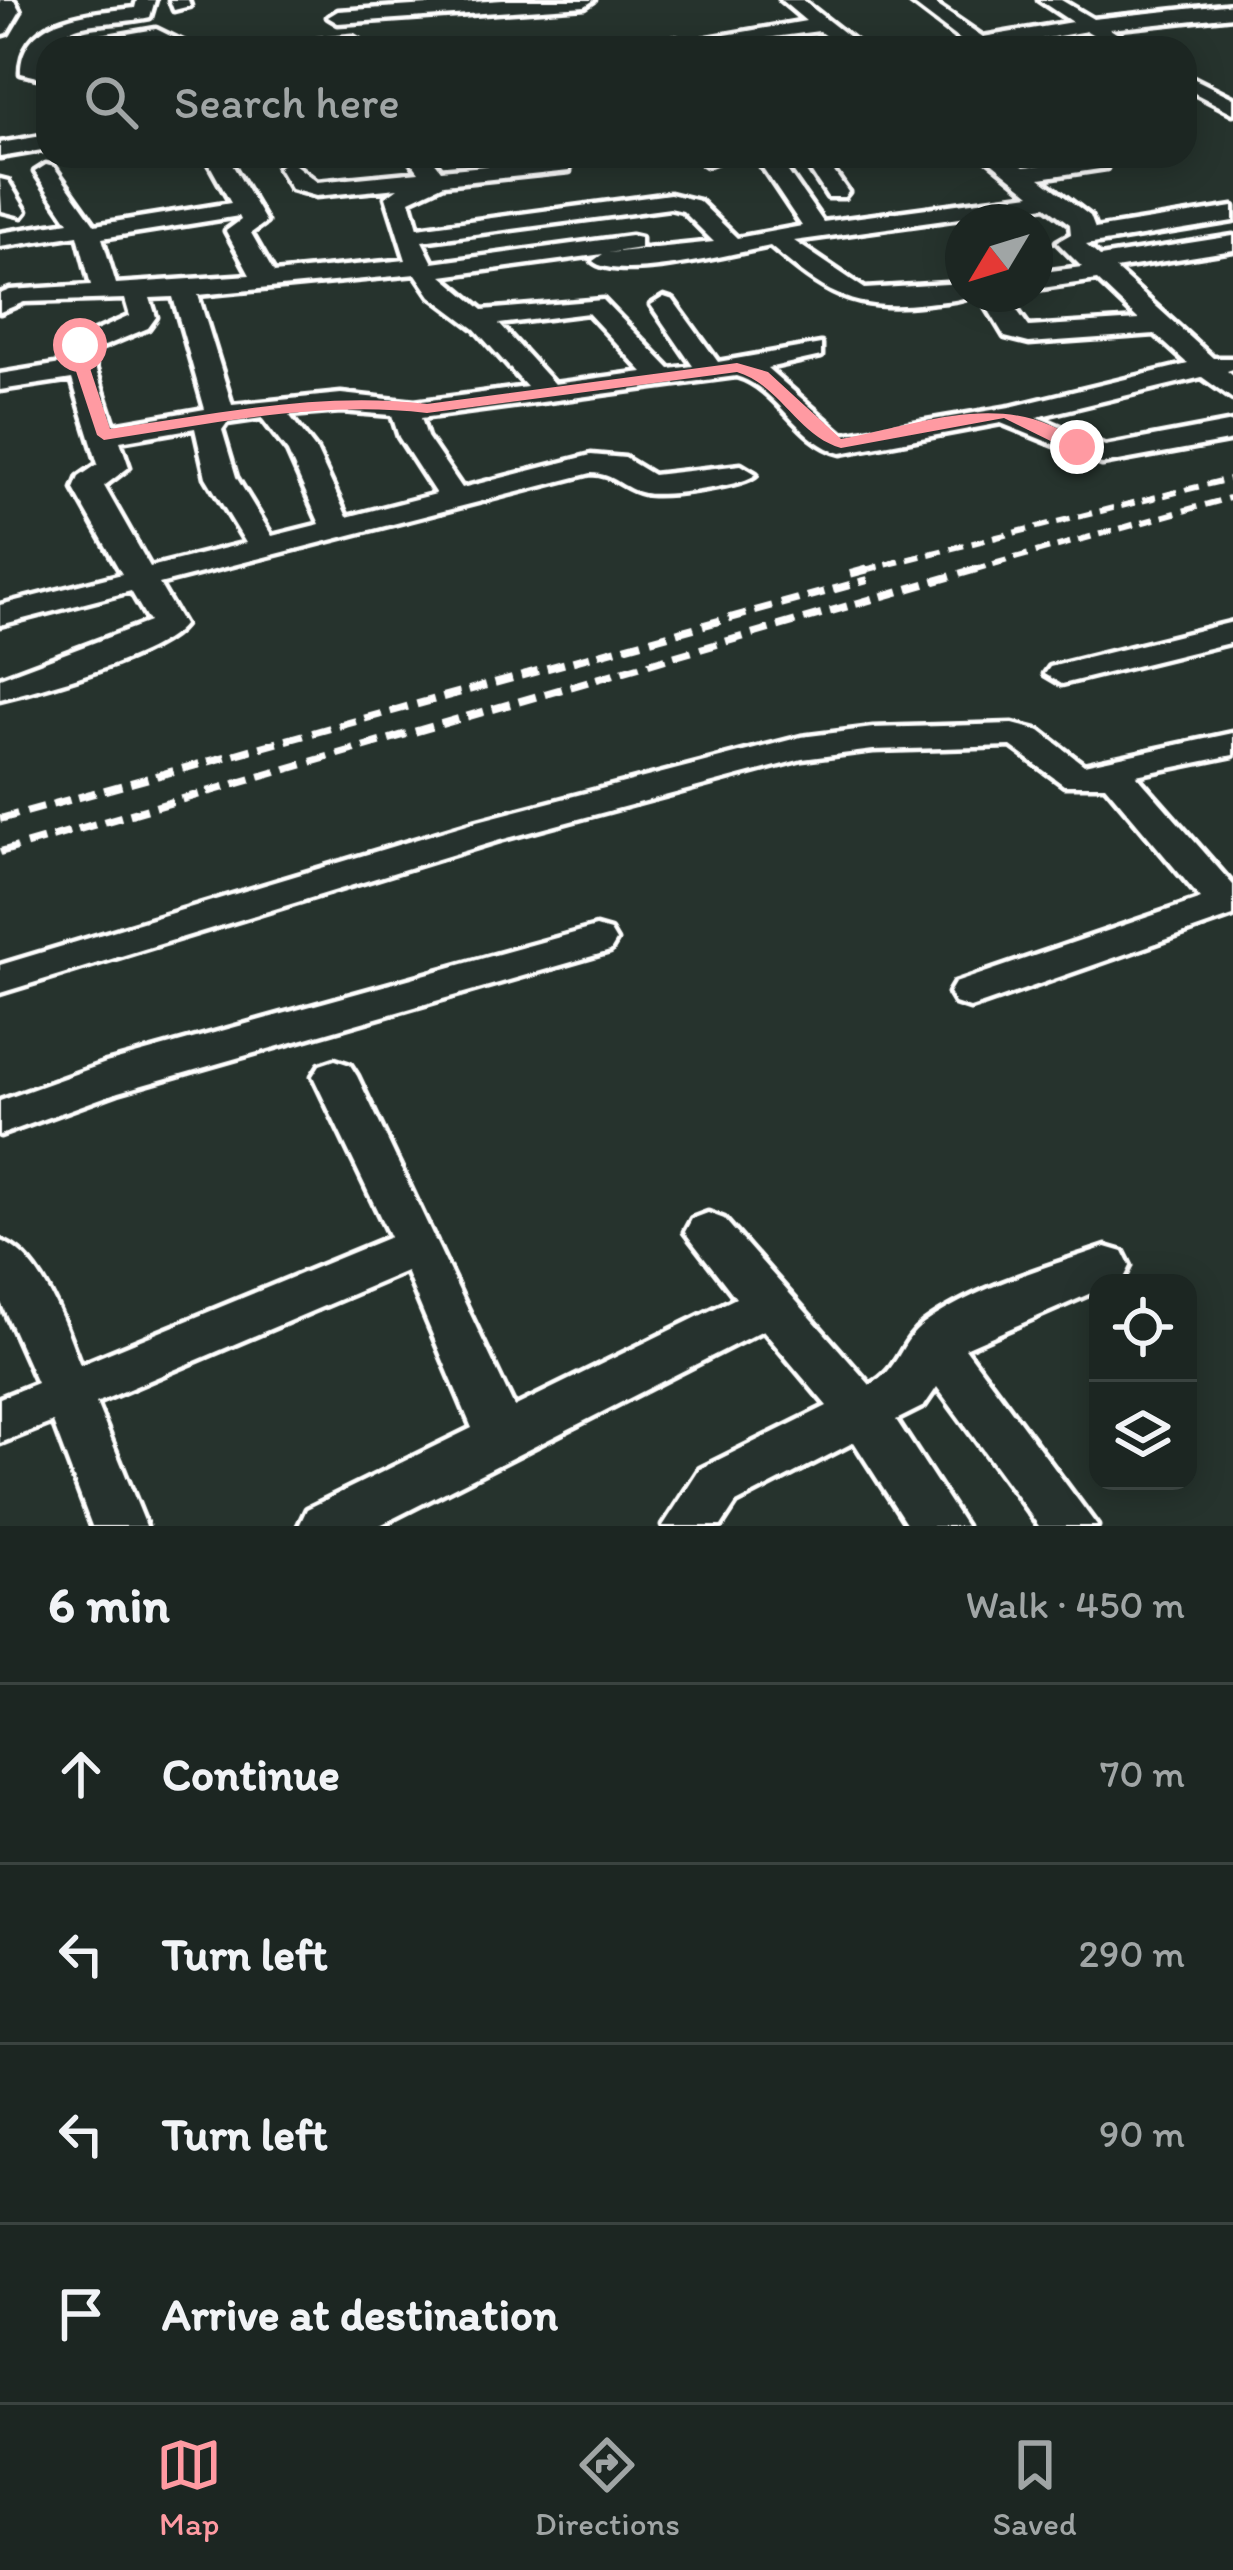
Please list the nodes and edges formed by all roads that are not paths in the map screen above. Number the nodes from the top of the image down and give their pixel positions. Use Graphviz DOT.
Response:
graph roads {
  1 [pos="5,0"];
  2 [pos="146,0"];
  3 [pos="585,0"];
  4 [pos="790,0"];
  5 [pos="917,0"];
  6 [pos="1048,0"];
  7 [pos="563,1"];
  8 [pos="332,9"];
  9 [pos="467,9"];
  10 [pos="1233,10"];
  11 [pos="395,15"];
  12 [pos="821,25"];
  13 [pos="1088,25"];
  14 [pos="0,28"];
  15 [pos="483,31"];
  16 [pos="51,36"];
  17 [pos="348,36"];
  18 [pos="736,36"];
  19 [pos="836,36"];
  20 [pos="967,36"];
  21 [pos="1029,36"];
  22 [pos="1108,36"];
  23 [pos="36,72"];
  24 [pos="0,75"];
  25 [pos="1197,87"];
  26 [pos="1233,90"];
  27 [pos="1210,95"];
  28 [pos="1233,107"];
  29 [pos="36,144"];
  30 [pos="0,150"];
  31 [pos="258,168"];
  32 [pos="260,168"];
  33 [pos="427,168"];
  34 [pos="510,168"];
  35 [pos="562,168"];
  36 [pos="774,168"];
  37 [pos="820,168"];
  38 [pos="1014,168"];
  39 [pos="1064,168"];
  40 [pos="46,172"];
  41 [pos="1023,174"];
  42 [pos="436,179"];
  43 [pos="0,186"];
  44 [pos="836,192"];
  45 [pos="1061,206"];
  46 [pos="242,208"];
  47 [pos="14,211"];
  48 [pos="590,212"];
  49 [pos="1233,214"];
  50 [pos="1196,220"];
  51 [pos="816,229"];
  52 [pos="86,230"];
  53 [pos="410,236"];
  54 [pos="774,237"];
  55 [pos="724,238"];
  56 [pos="1084,238"];
  57 [pos="0,241"];
  58 [pos="1233,243"];
  59 [pos="605,261"];
  60 [pos="1100,268"];
  61 [pos="425,269"];
  62 [pos="1053,277"];
  63 [pos="266,281"];
  64 [pos="183,289"];
  65 [pos="120,290"];
  66 [pos="945,293"];
  67 [pos="0,304"];
  68 [pos="664,305"];
  69 [pos="1003,312"];
  70 [pos="479,318"];
  71 [pos="1162,326"];
  72 [pos="812,350"];
  73 [pos="1233,363"];
  74 [pos="1202,367"];
  75 [pos="82,369"];
  76 [pos="716,370"];
  77 [pos="663,376"];
  78 [pos="0,382"];
  79 [pos="547,391"];
  80 [pos="1233,391"];
  81 [pos="404,407"];
  82 [pos="271,411"];
  83 [pos="1016,414"];
  84 [pos="218,419"];
  85 [pos="1233,431"];
  86 [pos="104,435"];
  87 [pos="741,474"];
  88 [pos="454,499"];
  89 [pos="336,526"];
  90 [pos="263,546"];
  91 [pos="140,581"];
  92 [pos="0,615"];
  93 [pos="1225,643"];
  94 [pos="1062,674"];
  95 [pos="0,689"];
  96 [pos="1233,744"];
  97 [pos="1103,771"];
  98 [pos="596,941"];
  99 [pos="0,979"];
  100 [pos="970,993"];
  101 [pos="335,1076"];
  102 [pos="0,1118"];
  103 [pos="708,1232"];
  104 [pos="418,1246"];
  105 [pos="0,1260"];
  106 [pos="1106,1266"];
  107 [pos="770,1304"];
  108 [pos="934,1344"];
  109 [pos="65,1391"];
  110 [pos="861,1410"];
  111 [pos="0,1421"];
  112 [pos="502,1438"];
  113 [pos="119,1526"];
  114 [pos="326,1526"];
  115 [pos="690,1526"];
  116 [pos="938,1526"];
  117 [pos="1070,1526"];
  1 -- 14 [label="street"];
  2 -- 16 [label="street"];
  3 -- 7 [label="street"];
  4 -- 12 [label="street"];
  5 -- 20 [label="street"];
  6 -- 13 [label="street"];
  7 -- 9 [label="street"];
  8 -- 11 [label="street"];
  8 -- 17 [label="street"];
  9 -- 11 [label="street"];
  9 -- 15 [label="street"];
  10 -- 13 [label="street"];
  12 -- 18 [label="street"];
  12 -- 19 [label="street"];
  13 -- 21 [label="street"];
  13 -- 22 [label="street"];
  23 -- 24 [label="street"];
  25 -- 27 [label="street"];
  26 -- 27 [label="street"];
  27 -- 28 [label="street"];
  29 -- 30 [label="street"];
  31 -- 46 [label="street"];
  32 -- 42 [label="street"];
  33 -- 42 [label="street"];
  34 -- 42 [label="street"];
  35 -- 48 [label="street"];
  36 -- 51 [label="street"];
  37 -- 44 [label="street"];
  38 -- 41 [label="street"];
  39 -- 41 [label="street"];
  40 -- 52 [label="street"];
  41 -- 45 [label="street"];
  42 -- 53 [label="street"];
  43 -- 47 [label="street"];
  45 -- 50 [label="street"];
  45 -- 51 [label="street"];
  45 -- 56 [label="street"];
  46 -- 52 [label="street"];
  46 -- 63 [label="street"];
  48 -- 53 [label="street"];
  48 -- 55 [label="street"];
  49 -- 50 [label="street"];
  50 -- 56 [label="street"];
  51 -- 54 [label="street"];
  52 -- 57 [label="street"];
  52 -- 65 [label="street"];
  53 -- 61 [label="street"];
  54 -- 55 [label="street"];
  54 -- 66 [label="street"];
  55 -- 59 [label="street"];
  55 -- 61 [label="street"];
  56 -- 60 [label="street"];
  58 -- 60 [label="street"];
  60 -- 62 [label="street"];
  60 -- 71 [label="street"];
  61 -- 63 [label="street"];
  61 -- 70 [label="street"];
  63 -- 64 [label="street"];
  64 -- 65 [label="street"];
  64 -- 84 [label="street"];
  65 -- 67 [label="street"];
  65 -- 75 [label="street"];
  68 -- 76 [label="street"];
  69 -- 71 [label="street"];
  70 -- 77 [label="street"];
  70 -- 79 [label="street"];
  71 -- 74 [label="street"];
  72 -- 76 [label="street"];
  73 -- 74 [label="street"];
  74 -- 80 [label="street"];
  74 -- 83 [label="street"];
  75 -- 78 [label="street"];
  75 -- 86 [label="street"];
  76 -- 77 [label="street"];
  76 -- 83 [label="street"];
  77 -- 79 [label="street"];
  79 -- 81 [label="street"];
  81 -- 82 [label="street"];
  81 -- 88 [label="street"];
  82 -- 84 [label="street"];
  82 -- 89 [label="street"];
  83 -- 85 [label="street"];
  84 -- 86 [label="street"];
  84 -- 90 [label="street"];
  86 -- 91 [label="street"];
  87 -- 88 [label="street"];
  88 -- 89 [label="street"];
  89 -- 90 [label="street"];
  90 -- 91 [label="street"];
  91 -- 92 [label="street"];
  91 -- 95 [label="street"];
  93 -- 94 [label="street"];
  96 -- 97 [label="street"];
  97 -- 99 [label="street"];
  97 -- 100 [label="street"];
  98 -- 102 [label="street"];
  101 -- 104 [label="street"];
  103 -- 107 [label="street"];
  104 -- 109 [label="street"];
  104 -- 112 [label="street"];
  105 -- 109 [label="street"];
  106 -- 108 [label="street"];
  107 -- 110 [label="street"];
  107 -- 112 [label="street"];
  108 -- 110 [label="street"];
  108 -- 117 [label="street"];
  109 -- 111 [label="street"];
  109 -- 113 [label="street"];
  110 -- 115 [label="street"];
  110 -- 116 [label="street"];
  112 -- 114 [label="street"];
}
